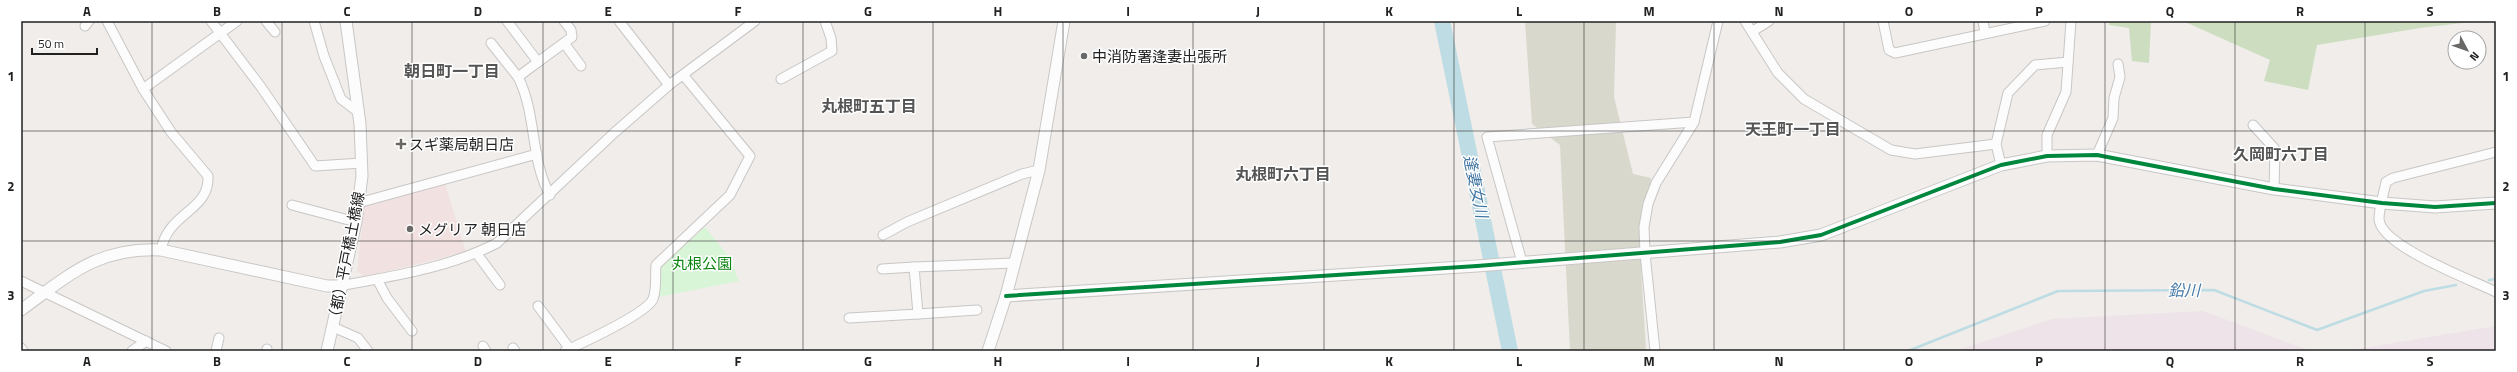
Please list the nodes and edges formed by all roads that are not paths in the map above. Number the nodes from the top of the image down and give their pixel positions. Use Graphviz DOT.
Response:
graph roads {
  1 [pos="107,21"];
  2 [pos="211,21"];
  3 [pos="236,21"];
  4 [pos="266,21"];
  5 [pos="314,21"];
  6 [pos="346,21"];
  7 [pos="506,21"];
  8 [pos="564,21"];
  9 [pos="619,21"];
  10 [pos="755,21"];
  11 [pos="825,21"];
  12 [pos="1064,21"];
  13 [pos="1718,21"];
  14 [pos="1745,21"];
  15 [pos="1769,21"];
  16 [pos="1883,21"];
  17 [pos="1983,21"];
  18 [pos="2045,21"];
  19 [pos="2071,21"];
  20 [pos="1753,31"];
  21 [pos="275,32"];
  22 [pos="220,33"];
  23 [pos="1985,33"];
  24 [pos="564,43"];
  25 [pos="491,44"];
  26 [pos="538,62"];
  27 [pos="2068,62"];
  28 [pos="2118,64"];
  29 [pos="581,66"];
  30 [pos="684,76"];
  31 [pos="518,77"];
  32 [pos="781,79"];
  33 [pos="669,86"];
  34 [pos="143,89"];
  35 [pos="358,112"];
  36 [pos="1694,122"];
  37 [pos="2253,125"];
  38 [pos="1996,144"];
  39 [pos="2496,152"];
  40 [pos="537,154"];
  41 [pos="2097,155"];
  42 [pos="2047,156"];
  43 [pos="362,163"];
  44 [pos="2001,165"];
  45 [pos="1039,170"];
  46 [pos="2274,189"];
  47 [pos="550,195"];
  48 [pos="358,203"];
  49 [pos="2382,203"];
  50 [pos="2496,203"];
  51 [pos="292,205"];
  52 [pos="356,222"];
  53 [pos="883,235"];
  54 [pos="161,250"];
  55 [pos="1645,253"];
  56 [pos="477,254"];
  57 [pos="1516,262"];
  58 [pos="1014,264"];
  59 [pos="914,267"];
  60 [pos="882,269"];
  61 [pos="377,279"];
  62 [pos="21,281"];
  63 [pos="340,286"];
  64 [pos="500,286"];
  65 [pos="46,292"];
  66 [pos="2496,292"];
  67 [pos="1006,296"];
  68 [pos="538,306"];
  69 [pos="21,310"];
  70 [pos="976,310"];
  71 [pos="918,314"];
  72 [pos="849,318"];
  73 [pos="333,327"];
  74 [pos="412,331"];
  75 [pos="219,338"];
  76 [pos="146,341"];
  77 [pos="21,348"];
  78 [pos="568,350"];
  79 [pos="23,351"];
  80 [pos="132,351"];
  81 [pos="166,351"];
  82 [pos="216,351"];
  83 [pos="327,351"];
  84 [pos="368,351"];
  85 [pos="988,351"];
  86 [pos="1655,351"];
  1 -- 34 [label="street"];
  2 -- 22 [label="street"];
  3 -- 22 [label="street"];
  4 -- 21 [label="street"];
  5 -- 35 [label="street"];
  6 -- 35 [label="street, （都）平戸橋土橋線"];
  7 -- 26 [label="street"];
  8 -- 24 [label="street"];
  9 -- 33 [label="street"];
  10 -- 30 [label="street"];
  11 -- 32 [label="street"];
  12 -- 45 [label="street"];
  13 -- 36 [label="street"];
  14 -- 20 [label="street"];
  15 -- 20 [label="street"];
  16 -- 23 [label="street"];
  17 -- 23 [label="street"];
  18 -- 23 [label="street"];
  19 -- 27 [label="street"];
  20 -- 38 [label="street"];
  22 -- 34 [label="street"];
  22 -- 43 [label="street"];
  24 -- 26 [label="street"];
  24 -- 29 [label="street"];
  25 -- 31 [label="street"];
  26 -- 31 [label="street"];
  27 -- 38 [label="street"];
  27 -- 42 [label="street"];
  28 -- 41 [label="street"];
  30 -- 33 [label="street"];
  30 -- 78 [label="street"];
  31 -- 40 [label="street"];
  33 -- 47 [label="street"];
  34 -- 54 [label="street"];
  35 -- 43 [label="street, （都）平戸橋土橋線"];
  36 -- 55 [label="street"];
  36 -- 57 [label="street"];
  37 -- 46 [label="street"];
  38 -- 44 [label="street"];
  39 -- 49 [label="street"];
  40 -- 47 [label="street"];
  40 -- 48 [label="street"];
  41 -- 42 [label="street"];
  41 -- 46 [label="street"];
  42 -- 44 [label="street"];
  43 -- 48 [label="street, （都）平戸橋土橋線"];
  44 -- 55 [label="street"];
  45 -- 53 [label="street"];
  45 -- 58 [label="street"];
  46 -- 49 [label="street"];
  47 -- 56 [label="street"];
  48 -- 52 [label="street, （都）平戸橋土橋線"];
  49 -- 50 [label="street"];
  49 -- 66 [label="street"];
  51 -- 52 [label="street"];
  52 -- 63 [label="street, （都）平戸橋土橋線"];
  54 -- 63 [label="street"];
  54 -- 65 [label="street"];
  55 -- 57 [label="street"];
  55 -- 86 [label="street"];
  56 -- 61 [label="street"];
  56 -- 64 [label="street"];
  57 -- 67 [label="street"];
  58 -- 59 [label="street"];
  58 -- 67 [label="street"];
  59 -- 60 [label="street"];
  59 -- 71 [label="street"];
  61 -- 63 [label="street"];
  61 -- 74 [label="street"];
  62 -- 65 [label="street"];
  63 -- 73 [label="street, （都）平戸橋土橋線"];
  65 -- 69 [label="street"];
  65 -- 76 [label="street"];
  67 -- 85 [label="street"];
  68 -- 78 [label="street"];
  70 -- 71 [label="street"];
  71 -- 72 [label="street"];
  73 -- 83 [label="street, （都）平戸橋土橋線"];
  73 -- 84 [label="street"];
  75 -- 82 [label="street"];
  76 -- 80 [label="street"];
  76 -- 81 [label="street"];
  77 -- 79 [label="street"];
}
